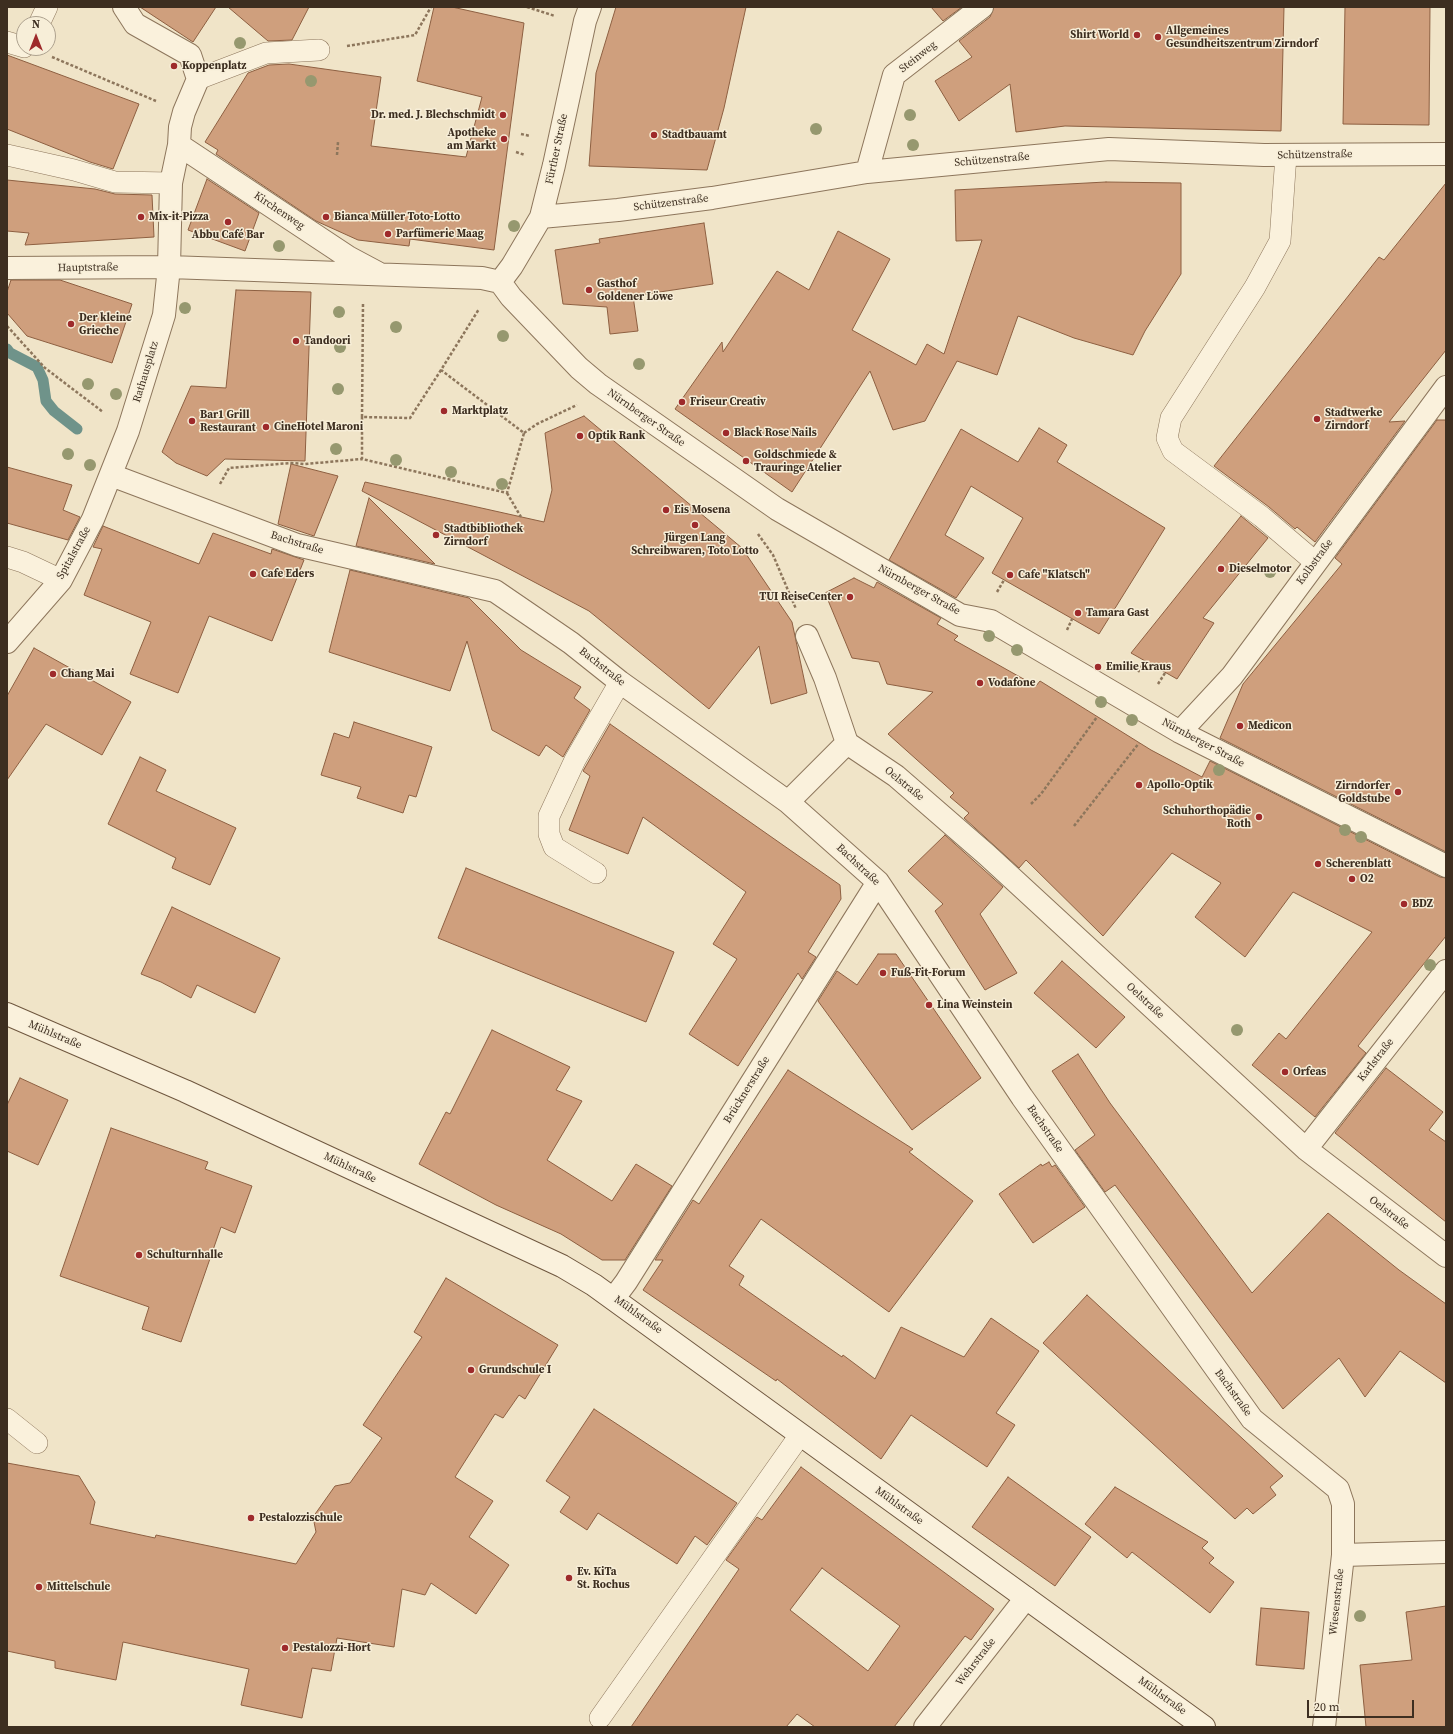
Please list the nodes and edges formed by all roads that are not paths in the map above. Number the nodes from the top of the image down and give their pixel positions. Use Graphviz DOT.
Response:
graph roads {
  1 [pos="124,7"];
  2 [pos="590,7"];
  3 [pos="982,7"];
  4 [pos="319,50"];
  5 [pos="198,79"];
  6 [pos="179,145"];
  7 [pos="1446,154"];
  8 [pos="7,155"];
  9 [pos="1286,155"];
  10 [pos="867,172"];
  11 [pos="171,183"];
  12 [pos="541,217"];
  13 [pos="169,267"];
  14 [pos="7,268"];
  15 [pos="372,275"];
  16 [pos="500,282"];
  17 [pos="1446,387"];
  18 [pos="110,474"];
  19 [pos="7,557"];
  20 [pos="1314,562"];
  21 [pos="61,580"];
  22 [pos="807,636"];
  23 [pos="7,642"];
  24 [pos="620,682"];
  25 [pos="1180,732"];
  26 [pos="846,743"];
  27 [pos="788,802"];
  28 [pos="1446,866"];
  29 [pos="596,873"];
  30 [pos="878,882"];
  31 [pos="1446,971"];
  32 [pos="7,1014"];
  33 [pos="1306,1149"];
  34 [pos="1446,1256"];
  35 [pos="614,1298"];
  36 [pos="7,1419"];
  37 [pos="800,1435"];
  38 [pos="37,1443"];
  39 [pos="1446,1552"];
  40 [pos="1342,1556"];
  41 [pos="1026,1598"];
  42 [pos="600,1718"];
  43 [pos="925,1727"];
  44 [pos="1204,1727"];
  45 [pos="1324,1727"];
  1 -- 5 [label="street"];
  2 -- 12 [label="street, Fürther Straße"];
  3 -- 10 [label="street, Steinweg"];
  4 -- 5 [label="lane"];
  5 -- 6 [label="street"];
  6 -- 11 [label="street"];
  6 -- 15 [label="street, Kirchenweg"];
  7 -- 9 [label="street, Schützenstraße"];
  8 -- 11 [label="lane"];
  9 -- 10 [label="street, Schützenstraße"];
  9 -- 20 [label="lane"];
  10 -- 12 [label="street, Schützenstraße"];
  11 -- 13 [label="street"];
  12 -- 16 [label="street, Fürther Straße"];
  13 -- 14 [label="street, Hauptstraße"];
  13 -- 15 [label="street"];
  13 -- 18 [label="street, Rathausplatz"];
  15 -- 16 [label="street"];
  16 -- 25 [label="street, Nürnberger Straße"];
  17 -- 20 [label="street, Kolbstraße"];
  18 -- 21 [label="street, Spitalstraße"];
  18 -- 24 [label="street, Bachstraße"];
  19 -- 21 [label="lane"];
  20 -- 25 [label="street, Kolbstraße"];
  21 -- 23 [label="street, Spitalstraße"];
  22 -- 26 [label="street"];
  24 -- 27 [label="street, Bachstraße"];
  24 -- 29 [label="lane"];
  25 -- 28 [label="street, Nürnberger Straße"];
  26 -- 27 [label="street"];
  26 -- 33 [label="street, Oelstraße"];
  27 -- 30 [label="street, Bachstraße"];
  30 -- 35 [label="street, Brücknerstraße"];
  30 -- 40 [label="street, Bachstraße"];
  31 -- 33 [label="street, Karlstraße"];
  32 -- 35 [label="street, Mühlstraße"];
  33 -- 34 [label="street, Oelstraße"];
  35 -- 37 [label="street, Mühlstraße"];
  36 -- 38 [label="lane"];
  37 -- 41 [label="street, Mühlstraße"];
  37 -- 42 [label="lane"];
  39 -- 40 [label="street, Wiesenstraße"];
  40 -- 45 [label="street, Wiesenstraße"];
  41 -- 43 [label="street, Wehrstraße"];
  41 -- 44 [label="street, Mühlstraße"];
}
